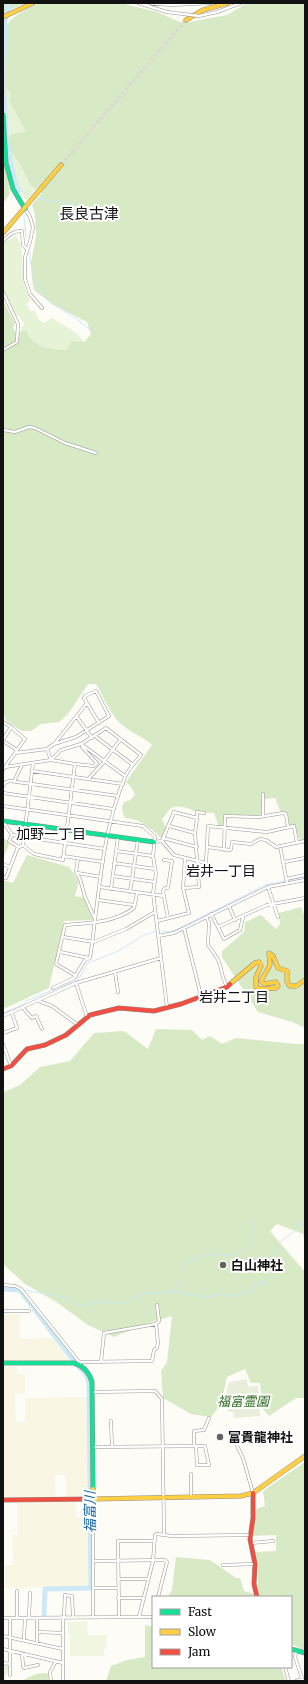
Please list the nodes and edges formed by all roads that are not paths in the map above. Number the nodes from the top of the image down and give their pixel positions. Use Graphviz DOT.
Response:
graph roads {
  1 [pos="33,3"];
  2 [pos="138,3"];
  3 [pos="146,3"];
  4 [pos="211,3"];
  5 [pos="228,3"];
  6 [pos="241,3"];
  7 [pos="3,17"];
  8 [pos="186,20"];
  9 [pos="3,115"];
  10 [pos="4,145"];
  11 [pos="61,165"];
  12 [pos="25,209"];
  13 [pos="3,233"];
  14 [pos="3,241"];
  15 [pos="27,248"];
  16 [pos="3,292"];
  17 [pos="42,308"];
  18 [pos="3,350"];
  19 [pos="3,430"];
  20 [pos="96,453"];
  21 [pos="87,703"];
  22 [pos="77,717"];
  23 [pos="3,722"];
  24 [pos="99,723"];
  25 [pos="11,727"];
  26 [pos="88,731"];
  27 [pos="94,737"];
  28 [pos="121,740"];
  29 [pos="3,741"];
  30 [pos="54,744"];
  31 [pos="81,744"];
  32 [pos="47,749"];
  33 [pos="17,750"];
  34 [pos="113,750"];
  35 [pos="15,753"];
  36 [pos="51,760"];
  37 [pos="104,761"];
  38 [pos="33,763"];
  39 [pos="22,764"];
  40 [pos="75,764"];
  41 [pos="133,765"];
  42 [pos="4,768"];
  43 [pos="32,771"];
  44 [pos="125,776"];
  45 [pos="73,777"];
  46 [pos="88,779"];
  47 [pos="14,781"];
  48 [pos="30,783"];
  49 [pos="123,784"];
  50 [pos="3,786"];
  51 [pos="72,789"];
  52 [pos="3,793"];
  53 [pos="263,794"];
  54 [pos="29,796"];
  55 [pos="118,796"];
  56 [pos="70,802"];
  57 [pos="3,806"];
  58 [pos="114,809"];
  59 [pos="27,810"];
  60 [pos="204,813"];
  61 [pos="68,816"];
  62 [pos="263,816"];
  63 [pos="197,818"];
  64 [pos="3,821"];
  65 [pos="110,822"];
  66 [pos="26,824"];
  67 [pos="169,826"];
  68 [pos="225,827"];
  69 [pos="288,827"];
  70 [pos="67,830"];
  71 [pos="195,833"];
  72 [pos="12,836"];
  73 [pos="107,836"];
  74 [pos="24,837"];
  75 [pos="118,837"];
  76 [pos="138,840"];
  77 [pos="163,840"];
  78 [pos="305,841"];
  79 [pos="154,842"];
  80 [pos="65,843"];
  81 [pos="297,843"];
  82 [pos="24,846"];
  83 [pos="280,846"];
  84 [pos="19,847"];
  85 [pos="197,847"];
  86 [pos="207,847"];
  87 [pos="105,849"];
  88 [pos="224,850"];
  89 [pos="116,851"];
  90 [pos="136,853"];
  91 [pos="63,856"];
  92 [pos="153,856"];
  93 [pos="78,858"];
  94 [pos="186,858"];
  95 [pos="305,858"];
  96 [pos="164,860"];
  97 [pos="198,861"];
  98 [pos="103,862"];
  99 [pos="284,862"];
  100 [pos="114,863"];
  101 [pos="3,864"];
  102 [pos="134,866"];
  103 [pos="10,867"];
  104 [pos="155,869"];
  105 [pos="77,873"];
  106 [pos="305,875"];
  107 [pos="113,876"];
  108 [pos="3,877"];
  109 [pos="101,877"];
  110 [pos="132,879"];
  111 [pos="305,880"];
  112 [pos="287,881"];
  113 [pos="155,882"];
  114 [pos="100,887"];
  115 [pos="268,887"];
  116 [pos="183,888"];
  117 [pos="111,889"];
  118 [pos="130,892"];
  119 [pos="137,893"];
  120 [pos="153,895"];
  121 [pos="164,896"];
  122 [pos="305,898"];
  123 [pos="98,900"];
  124 [pos="273,904"];
  125 [pos="134,905"];
  126 [pos="229,906"];
  127 [pos="155,912"];
  128 [pos="211,914"];
  129 [pos="206,917"];
  130 [pos="243,917"];
  131 [pos="278,917"];
  132 [pos="168,918"];
  133 [pos="235,920"];
  134 [pos="95,921"];
  135 [pos="156,921"];
  136 [pos="218,927"];
  137 [pos="184,928"];
  138 [pos="158,936"];
  139 [pos="63,937"];
  140 [pos="92,942"];
  141 [pos="60,952"];
  142 [pos="90,958"];
  143 [pos="161,958"];
  144 [pos="116,972"];
  145 [pos="76,976"];
  146 [pos="305,980"];
  147 [pos="76,983"];
  148 [pos="227,987"];
  149 [pos="53,988"];
  150 [pos="118,992"];
  151 [pos="201,996"];
  152 [pos="38,1001"];
  153 [pos="167,1007"];
  154 [pos="23,1008"];
  155 [pos="12,1012"];
  156 [pos="3,1016"];
  157 [pos="87,1017"];
  158 [pos="78,1025"];
  159 [pos="42,1029"];
  160 [pos="3,1033"];
  161 [pos="3,1046"];
  162 [pos="11,1066"];
  163 [pos="3,1069"];
  164 [pos="3,1285"];
  165 [pos="157,1305"];
  166 [pos="3,1311"];
  167 [pos="30,1311"];
  168 [pos="156,1324"];
  169 [pos="101,1362"];
  170 [pos="3,1363"];
  171 [pos="80,1363"];
  172 [pos="92,1392"];
  173 [pos="209,1418"];
  174 [pos="111,1421"];
  175 [pos="230,1431"];
  176 [pos="163,1446"];
  177 [pos="195,1446"];
  178 [pos="92,1447"];
  179 [pos="112,1447"];
  180 [pos="305,1456"];
  181 [pos="191,1474"];
  182 [pos="253,1493"];
  183 [pos="164,1498"];
  184 [pos="191,1498"];
  185 [pos="91,1499"];
  186 [pos="3,1500"];
  187 [pos="164,1534"];
  188 [pos="251,1535"];
  189 [pos="155,1541"];
  190 [pos="273,1541"];
  191 [pos="250,1543"];
  192 [pos="92,1561"];
  193 [pos="118,1561"];
  194 [pos="153,1561"];
  195 [pos="255,1564"];
  196 [pos="223,1565"];
  197 [pos="118,1579"];
  198 [pos="148,1579"];
  199 [pos="93,1588"];
  200 [pos="118,1588"];
  201 [pos="17,1591"];
  202 [pos="30,1593"];
  203 [pos="158,1596"];
  204 [pos="257,1596"];
  205 [pos="118,1598"];
  206 [pos="144,1598"];
  207 [pos="64,1617"];
  208 [pos="73,1617"];
  209 [pos="93,1617"];
  210 [pos="118,1617"];
  211 [pos="140,1617"];
  212 [pos="152,1617"];
  213 [pos="3,1618"];
  214 [pos="10,1618"];
  215 [pos="17,1618"];
  216 [pos="24,1618"];
  217 [pos="29,1618"];
  218 [pos="37,1618"];
  219 [pos="37,1632"];
  220 [pos="63,1633"];
  221 [pos="3,1636"];
  222 [pos="10,1636"];
  223 [pos="24,1639"];
  224 [pos="37,1643"];
  225 [pos="3,1649"];
  226 [pos="63,1649"];
  227 [pos="10,1650"];
  228 [pos="292,1650"];
  229 [pos="296,1652"];
  230 [pos="22,1653"];
  231 [pos="305,1653"];
  232 [pos="3,1662"];
  233 [pos="56,1662"];
  234 [pos="63,1663"];
  235 [pos="10,1664"];
  236 [pos="38,1665"];
  237 [pos="285,1668"];
  238 [pos="10,1675"];
  239 [pos="302,1680"];
  240 [pos="52,1681"];
  241 [pos="63,1681"];
  242 [pos="289,1681"];
  243 [pos="296,1681"];
  1 -- 7 [label="street"];
  2 -- 6 [label="street, bridge"];
  3 -- 4 [label="street"];
  5 -- 8 [label="street"];
  9 -- 10 [label="street"];
  10 -- 12 [label="street"];
  11 -- 12 [label="street"];
  12 -- 13 [label="street"];
  12 -- 15 [label="street"];
  14 -- 15 [label="street"];
  15 -- 17 [label="street"];
  16 -- 18 [label="street"];
  19 -- 20 [label="street"];
  21 -- 22 [label="street"];
  21 -- 24 [label="street"];
  21 -- 24 [label="street"];
  22 -- 26 [label="street"];
  22 -- 30 [label="street"];
  23 -- 25 [label="street"];
  24 -- 26 [label="street"];
  25 -- 29 [label="street"];
  25 -- 33 [label="street"];
  26 -- 27 [label="street"];
  26 -- 30 [label="street"];
  27 -- 28 [label="street"];
  27 -- 31 [label="street"];
  27 -- 34 [label="street"];
  28 -- 34 [label="street"];
  28 -- 41 [label="street"];
  29 -- 33 [label="street"];
  30 -- 32 [label="street"];
  31 -- 36 [label="street"];
  31 -- 37 [label="street"];
  31 -- 40 [label="street"];
  32 -- 35 [label="street"];
  32 -- 36 [label="street"];
  33 -- 35 [label="street"];
  34 -- 37 [label="street"];
  34 -- 41 [label="street"];
  35 -- 42 [label="street"];
  36 -- 38 [label="street"];
  36 -- 40 [label="street"];
  37 -- 44 [label="street"];
  37 -- 46 [label="street"];
  38 -- 39 [label="street"];
  38 -- 43 [label="street"];
  39 -- 42 [label="street"];
  39 -- 47 [label="street"];
  40 -- 45 [label="street"];
  41 -- 44 [label="street"];
  43 -- 45 [label="street"];
  43 -- 48 [label="street"];
  44 -- 49 [label="street"];
  45 -- 46 [label="street"];
  45 -- 51 [label="street"];
  46 -- 49 [label="street"];
  47 -- 48 [label="street"];
  47 -- 50 [label="street"];
  48 -- 51 [label="street"];
  48 -- 54 [label="street"];
  49 -- 55 [label="street"];
  51 -- 55 [label="street"];
  51 -- 56 [label="street"];
  52 -- 54 [label="street"];
  53 -- 62 [label="street"];
  54 -- 56 [label="street"];
  54 -- 59 [label="street"];
  55 -- 58 [label="street"];
  56 -- 58 [label="street"];
  56 -- 61 [label="street"];
  57 -- 59 [label="street"];
  58 -- 65 [label="street"];
  59 -- 61 [label="street"];
  59 -- 66 [label="street"];
  60 -- 63 [label="street"];
  61 -- 65 [label="street"];
  61 -- 70 [label="street"];
  62 -- 68 [label="street"];
  62 -- 69 [label="street"];
  63 -- 67 [label="street"];
  63 -- 71 [label="street"];
  64 -- 66 [label="street"];
  64 -- 72 [label="street"];
  65 -- 73 [label="street"];
  65 -- 79 [label="street"];
  66 -- 70 [label="street"];
  66 -- 74 [label="street"];
  67 -- 71 [label="street"];
  67 -- 77 [label="street"];
  68 -- 69 [label="street"];
  68 -- 86 [label="street"];
  68 -- 88 [label="street"];
  69 -- 81 [label="street"];
  70 -- 73 [label="street"];
  70 -- 80 [label="street"];
  71 -- 85 [label="street"];
  72 -- 74 [label="street"];
  72 -- 84 [label="street"];
  73 -- 75 [label="street"];
  73 -- 87 [label="street"];
  74 -- 80 [label="street"];
  74 -- 82 [label="street"];
  75 -- 76 [label="street"];
  75 -- 89 [label="street"];
  76 -- 79 [label="street"];
  76 -- 90 [label="street"];
  77 -- 79 [label="street"];
  77 -- 85 [label="street"];
  77 -- 94 [label="street"];
  78 -- 81 [label="street"];
  79 -- 92 [label="street"];
  80 -- 87 [label="street"];
  80 -- 91 [label="street"];
  81 -- 83 [label="street"];
  82 -- 84 [label="street"];
  82 -- 91 [label="street"];
  83 -- 88 [label="street"];
  83 -- 99 [label="street"];
  84 -- 103 [label="street"];
  85 -- 97 [label="street"];
  86 -- 88 [label="street"];
  86 -- 97 [label="street"];
  87 -- 98 [label="street"];
  89 -- 90 [label="street"];
  89 -- 100 [label="street"];
  90 -- 92 [label="street"];
  90 -- 102 [label="street"];
  91 -- 93 [label="street"];
  92 -- 104 [label="street"];
  93 -- 98 [label="street"];
  93 -- 105 [label="street"];
  94 -- 97 [label="street"];
  94 -- 116 [label="street"];
  95 -- 99 [label="street"];
  96 -- 121 [label="street"];
  97 -- 116 [label="street"];
  98 -- 109 [label="street"];
  99 -- 112 [label="street"];
  100 -- 102 [label="street"];
  100 -- 107 [label="street"];
  101 -- 103 [label="street"];
  102 -- 104 [label="street"];
  102 -- 110 [label="street"];
  103 -- 108 [label="street"];
  104 -- 113 [label="street"];
  105 -- 109 [label="street"];
  105 -- 134 [label="street"];
  106 -- 112 [label="street"];
  107 -- 110 [label="street"];
  107 -- 117 [label="street"];
  109 -- 114 [label="street"];
  110 -- 113 [label="street"];
  110 -- 118 [label="street"];
  111 -- 112 [label="street"];
  112 -- 115 [label="street"];
  113 -- 120 [label="street"];
  114 -- 117 [label="street"];
  114 -- 123 [label="street"];
  115 -- 124 [label="street"];
  115 -- 126 [label="street"];
  116 -- 132 [label="street"];
  117 -- 118 [label="street"];
  118 -- 119 [label="street"];
  119 -- 120 [label="street"];
  119 -- 125 [label="street"];
  120 -- 121 [label="street"];
  120 -- 127 [label="street"];
  121 -- 132 [label="street"];
  122 -- 124 [label="street"];
  123 -- 125 [label="street"];
  123 -- 134 [label="street"];
  124 -- 130 [label="street"];
  124 -- 131 [label="street"];
  125 -- 134 [label="street"];
  126 -- 128 [label="street"];
  126 -- 133 [label="street"];
  127 -- 135 [label="street"];
  127 -- 140 [label="street"];
  128 -- 129 [label="street"];
  128 -- 136 [label="street"];
  129 -- 137 [label="street"];
  129 -- 148 [label="street"];
  130 -- 133 [label="street"];
  130 -- 136 [label="street"];
  132 -- 135 [label="street"];
  133 -- 136 [label="street"];
  134 -- 139 [label="street"];
  134 -- 140 [label="street"];
  135 -- 138 [label="street"];
  137 -- 138 [label="street"];
  137 -- 151 [label="street"];
  138 -- 143 [label="street"];
  139 -- 140 [label="street"];
  139 -- 141 [label="street"];
  140 -- 142 [label="street"];
  141 -- 142 [label="street"];
  141 -- 145 [label="street"];
  142 -- 145 [label="street"];
  143 -- 144 [label="street"];
  143 -- 153 [label="street"];
  144 -- 147 [label="street"];
  144 -- 150 [label="street"];
  145 -- 149 [label="street"];
  146 -- 148 [label="street"];
  147 -- 152 [label="street"];
  147 -- 157 [label="street"];
  148 -- 151 [label="street"];
  151 -- 153 [label="street"];
  152 -- 154 [label="street"];
  152 -- 158 [label="street"];
  153 -- 157 [label="street"];
  154 -- 155 [label="street"];
  154 -- 159 [label="street"];
  155 -- 156 [label="street"];
  155 -- 160 [label="street"];
  157 -- 158 [label="street"];
  158 -- 162 [label="street"];
  161 -- 162 [label="street"];
  162 -- 163 [label="street"];
  164 -- 171 [label="street"];
  165 -- 168 [label="street"];
  166 -- 167 [label="street"];
  168 -- 169 [label="street"];
  168 -- 169 [label="street"];
  169 -- 171 [label="street"];
  170 -- 171 [label="street"];
  171 -- 172 [label="street"];
  172 -- 176 [label="street"];
  172 -- 178 [label="street"];
  173 -- 177 [label="street"];
  174 -- 179 [label="street"];
  175 -- 182 [label="street"];
  176 -- 177 [label="street"];
  176 -- 179 [label="street"];
  176 -- 183 [label="street"];
  177 -- 177 [label="street"];
  178 -- 179 [label="street"];
  178 -- 185 [label="street"];
  180 -- 182 [label="street"];
  181 -- 184 [label="street"];
  182 -- 184 [label="street"];
  182 -- 188 [label="street"];
  183 -- 184 [label="street"];
  183 -- 185 [label="street"];
  183 -- 187 [label="street"];
  185 -- 186 [label="street"];
  185 -- 192 [label="street"];
  187 -- 188 [label="street"];
  187 -- 189 [label="street"];
  188 -- 191 [label="street"];
  189 -- 193 [label="street"];
  189 -- 194 [label="street"];
  190 -- 191 [label="street"];
  191 -- 195 [label="street"];
  192 -- 193 [label="street"];
  192 -- 199 [label="street"];
  193 -- 194 [label="street"];
  193 -- 197 [label="street"];
  194 -- 198 [label="street"];
  194 -- 203 [label="street"];
  195 -- 196 [label="street"];
  195 -- 204 [label="street"];
  197 -- 198 [label="street"];
  197 -- 200 [label="street"];
  198 -- 206 [label="street"];
  199 -- 200 [label="street"];
  199 -- 209 [label="street"];
  200 -- 205 [label="street"];
  201 -- 215 [label="street"];
  202 -- 217 [label="street"];
  205 -- 206 [label="street"];
  205 -- 210 [label="street"];
  206 -- 211 [label="street"];
  207 -- 208 [label="street"];
  207 -- 208 [label="street"];
  207 -- 218 [label="street"];
  207 -- 220 [label="street"];
  208 -- 209 [label="street"];
  209 -- 210 [label="street"];
  210 -- 211 [label="street"];
  211 -- 212 [label="street"];
  213 -- 214 [label="street"];
  214 -- 215 [label="street"];
  214 -- 222 [label="street"];
  215 -- 216 [label="street"];
  216 -- 217 [label="street"];
  216 -- 223 [label="street"];
  217 -- 218 [label="street"];
  218 -- 219 [label="street"];
  219 -- 220 [label="street"];
  219 -- 224 [label="street"];
  220 -- 226 [label="street"];
  221 -- 222 [label="street"];
  222 -- 223 [label="street"];
  222 -- 227 [label="street"];
  223 -- 224 [label="street"];
  224 -- 226 [label="street"];
  225 -- 227 [label="street"];
  226 -- 234 [label="street"];
  227 -- 230 [label="street"];
  227 -- 235 [label="street"];
  228 -- 229 [label="street"];
  229 -- 231 [label="street"];
  229 -- 239 [label="street"];
  230 -- 233 [label="street"];
  230 -- 236 [label="street"];
  232 -- 235 [label="street"];
  233 -- 234 [label="street"];
  233 -- 240 [label="street"];
  234 -- 241 [label="street"];
  235 -- 238 [label="street"];
  237 -- 242 [label="street"];
  239 -- 243 [label="street"];
}
